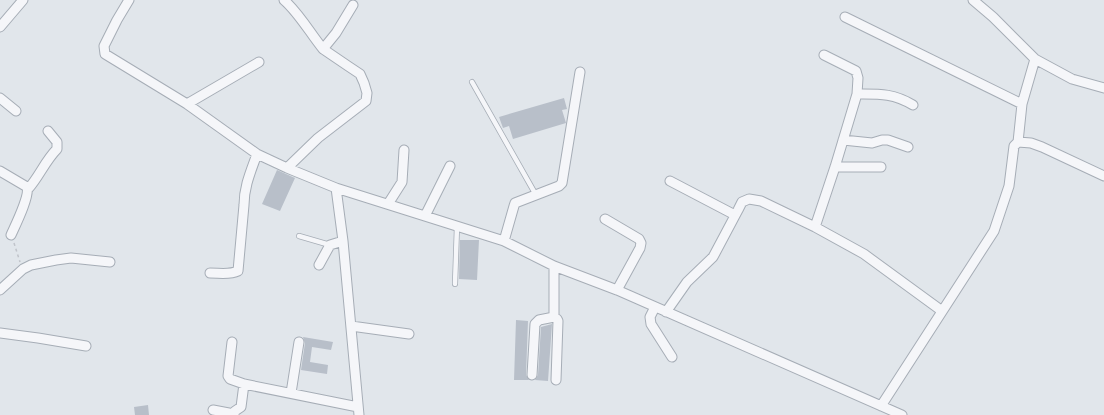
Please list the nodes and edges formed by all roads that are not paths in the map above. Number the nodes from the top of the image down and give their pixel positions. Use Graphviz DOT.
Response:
graph roads {
  1 [pos="23,0"];
  2 [pos="130,0"];
  3 [pos="284,0"];
  4 [pos="973,0"];
  5 [pos="353,5"];
  6 [pos="845,17"];
  7 [pos="0,27"];
  8 [pos="323,49"];
  9 [pos="824,55"];
  10 [pos="1034,59"];
  11 [pos="259,62"];
  12 [pos="580,72"];
  13 [pos="472,82"];
  14 [pos="1104,88"];
  15 [pos="857,94"];
  16 [pos="0,98"];
  17 [pos="187,104"];
  18 [pos="913,104"];
  19 [pos="1022,104"];
  20 [pos="16,111"];
  21 [pos="48,131"];
  22 [pos="843,140"];
  23 [pos="1018,142"];
  24 [pos="908,147"];
  25 [pos="404,150"];
  26 [pos="257,154"];
  27 [pos="450,166"];
  28 [pos="835,167"];
  29 [pos="881,167"];
  30 [pos="287,168"];
  31 [pos="0,171"];
  32 [pos="1104,176"];
  33 [pos="670,181"];
  34 [pos="336,188"];
  35 [pos="28,189"];
  36 [pos="536,195"];
  37 [pos="388,204"];
  38 [pos="735,215"];
  39 [pos="426,216"];
  40 [pos="605,219"];
  41 [pos="457,226"];
  42 [pos="815,227"];
  43 [pos="11,236"];
  44 [pos="299,236"];
  45 [pos="343,241"];
  46 [pos="504,241"];
  47 [pos="330,245"];
  48 [pos="110,262"];
  49 [pos="319,265"];
  50 [pos="554,266"];
  51 [pos="210,273"];
  52 [pos="455,284"];
  53 [pos="0,290"];
  54 [pos="617,290"];
  55 [pos="654,307"];
  56 [pos="942,311"];
  57 [pos="666,312"];
  58 [pos="554,317"];
  59 [pos="351,326"];
  60 [pos="0,333"];
  61 [pos="409,334"];
  62 [pos="232,342"];
  63 [pos="299,342"];
  64 [pos="86,346"];
  65 [pos="672,357"];
  66 [pos="532,375"];
  67 [pos="556,380"];
  68 [pos="244,384"];
  69 [pos="291,393"];
  70 [pos="881,406"];
  71 [pos="213,410"];
  72 [pos="359,411"];
  73 [pos="889,412"];
  74 [pos="902,415"];
  1 -- 7 [label="street"];
  2 -- 17 [label="street"];
  3 -- 8 [label="street"];
  4 -- 10 [label="street"];
  5 -- 8 [label="street"];
  6 -- 19 [label="street"];
  8 -- 30 [label="street"];
  9 -- 15 [label="street"];
  10 -- 14 [label="street"];
  10 -- 19 [label="street"];
  11 -- 17 [label="street"];
  12 -- 36 [label="street"];
  13 -- 36 [label="lane"];
  15 -- 18 [label="street"];
  15 -- 22 [label="street"];
  16 -- 20 [label="street"];
  17 -- 26 [label="street"];
  19 -- 23 [label="street"];
  21 -- 35 [label="street"];
  22 -- 24 [label="street"];
  22 -- 28 [label="street"];
  23 -- 32 [label="street"];
  23 -- 56 [label="street"];
  25 -- 37 [label="street"];
  26 -- 30 [label="street"];
  26 -- 51 [label="street"];
  27 -- 39 [label="street"];
  28 -- 29 [label="street"];
  28 -- 42 [label="street"];
  30 -- 34 [label="street"];
  31 -- 35 [label="street"];
  33 -- 38 [label="street"];
  34 -- 37 [label="street"];
  34 -- 45 [label="street"];
  35 -- 43 [label="street"];
  36 -- 46 [label="street"];
  37 -- 39 [label="street"];
  38 -- 42 [label="street"];
  38 -- 57 [label="street"];
  39 -- 41 [label="street"];
  40 -- 54 [label="street"];
  41 -- 46 [label="street"];
  41 -- 52 [label="lane"];
  42 -- 56 [label="street"];
  44 -- 47 [label="lane"];
  45 -- 47 [label="street"];
  45 -- 59 [label="street"];
  46 -- 50 [label="street"];
  47 -- 49 [label="street"];
  48 -- 53 [label="street"];
  50 -- 54 [label="street"];
  50 -- 58 [label="street"];
  54 -- 55 [label="street"];
  55 -- 57 [label="street"];
  55 -- 65 [label="street"];
  56 -- 70 [label="street"];
  57 -- 70 [label="street"];
  58 -- 66 [label="street"];
  58 -- 67 [label="street"];
  59 -- 61 [label="street"];
  59 -- 72 [label="street"];
  60 -- 64 [label="street"];
  62 -- 68 [label="street"];
  63 -- 69 [label="street"];
  68 -- 69 [label="street"];
  68 -- 71 [label="street"];
  69 -- 72 [label="street"];
  70 -- 73 [label="street"];
  73 -- 74 [label="street"];
}
